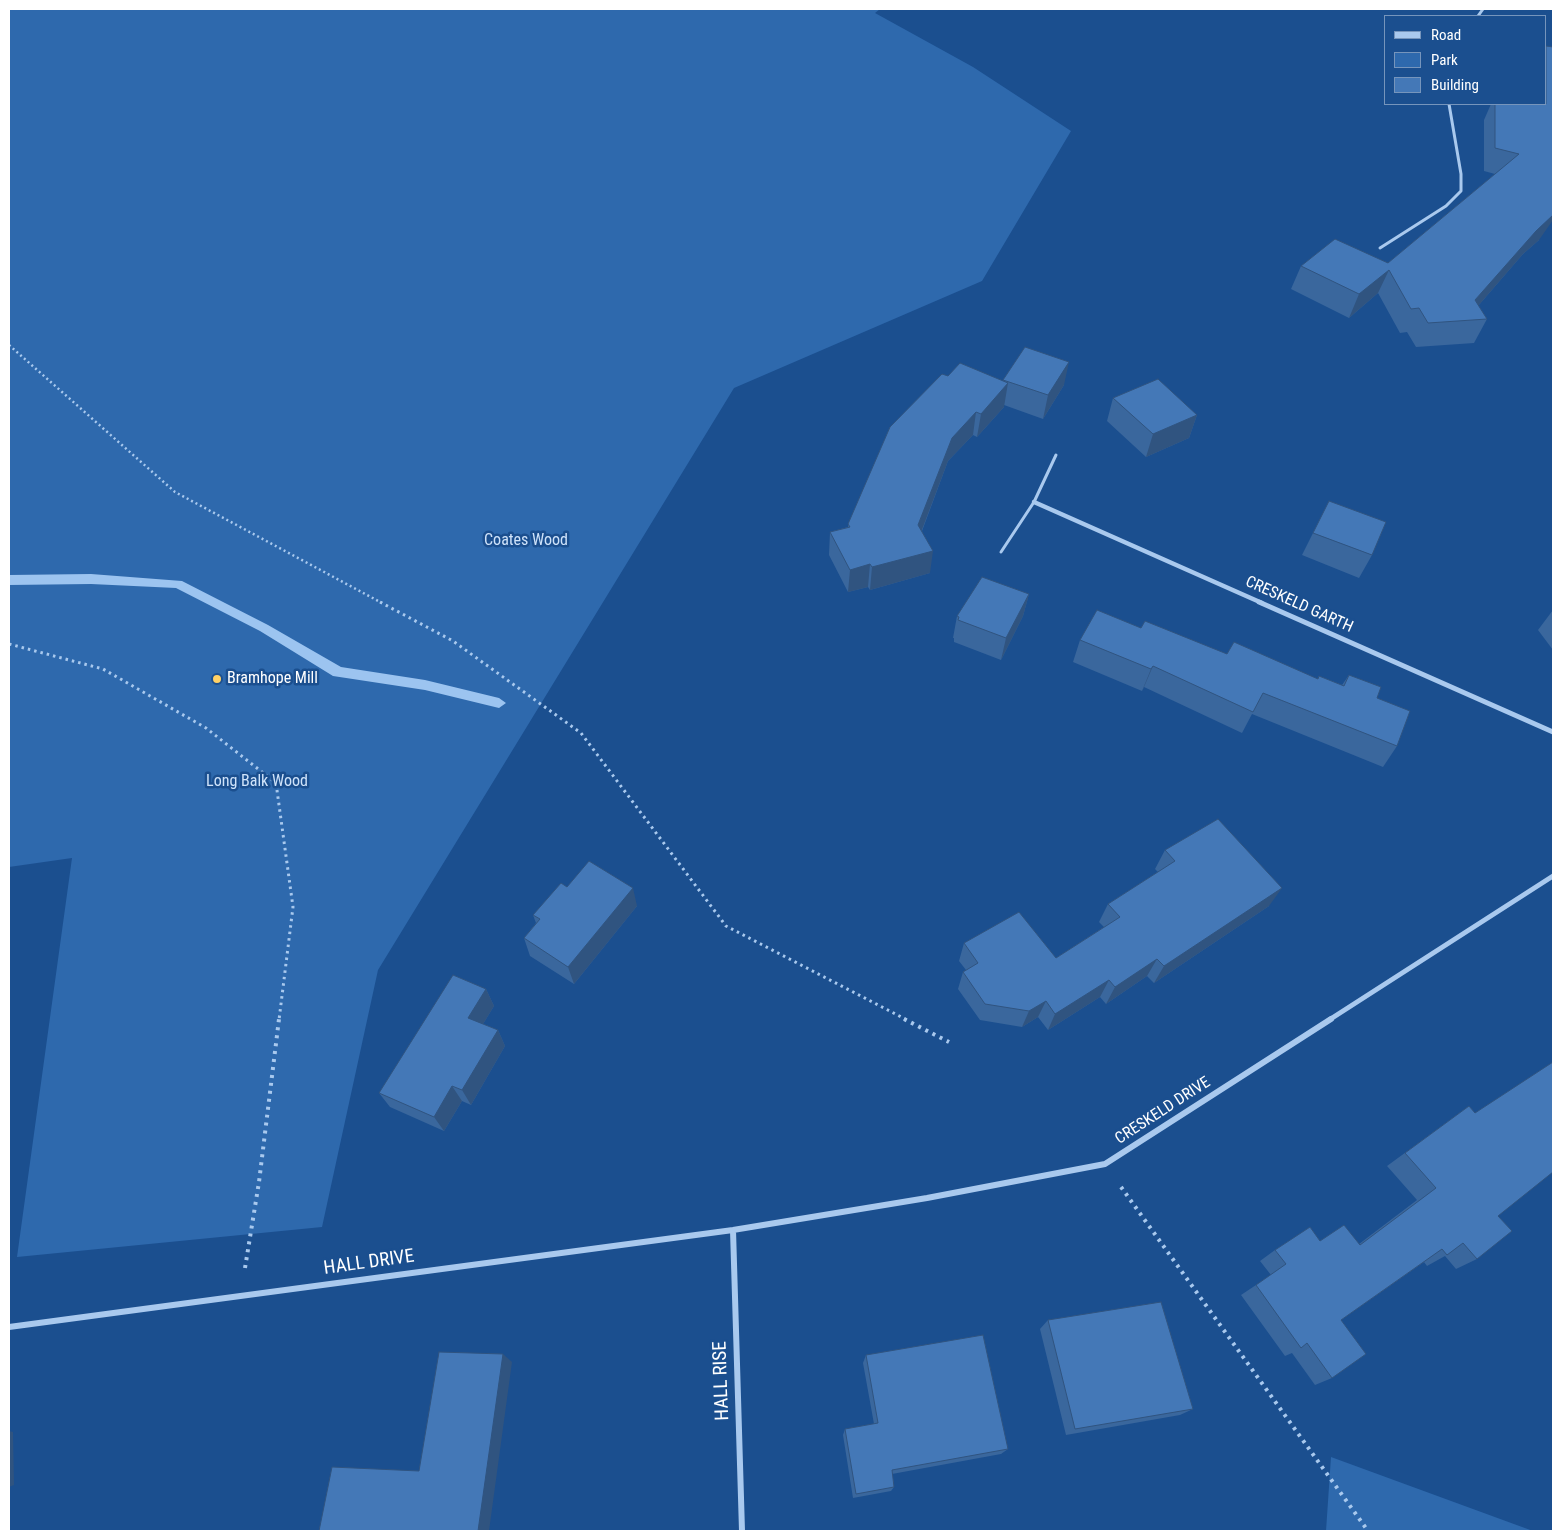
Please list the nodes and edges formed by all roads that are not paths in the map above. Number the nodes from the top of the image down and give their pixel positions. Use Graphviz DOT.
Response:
graph roads {
  1 [pos="1449,105"];
  2 [pos="1380,248"];
  3 [pos="1056,455"];
  4 [pos="1034,502"];
  5 [pos="1001,552"];
  6 [pos="1553,732"];
  7 [pos="1553,876"];
  8 [pos="733,1230"];
  9 [pos="9,1327"];
  10 [pos="742,1531"];
  1 -- 2 [label="street"];
  3 -- 4 [label="lane"];
  4 -- 5 [label="lane"];
  4 -- 6 [label="street, CRESKELD GARTH"];
  7 -- 8 [label="street, CRESKELD DRIVE"];
  8 -- 9 [label="street, HALL DRIVE"];
  8 -- 10 [label="street, HALL RISE"];
}
